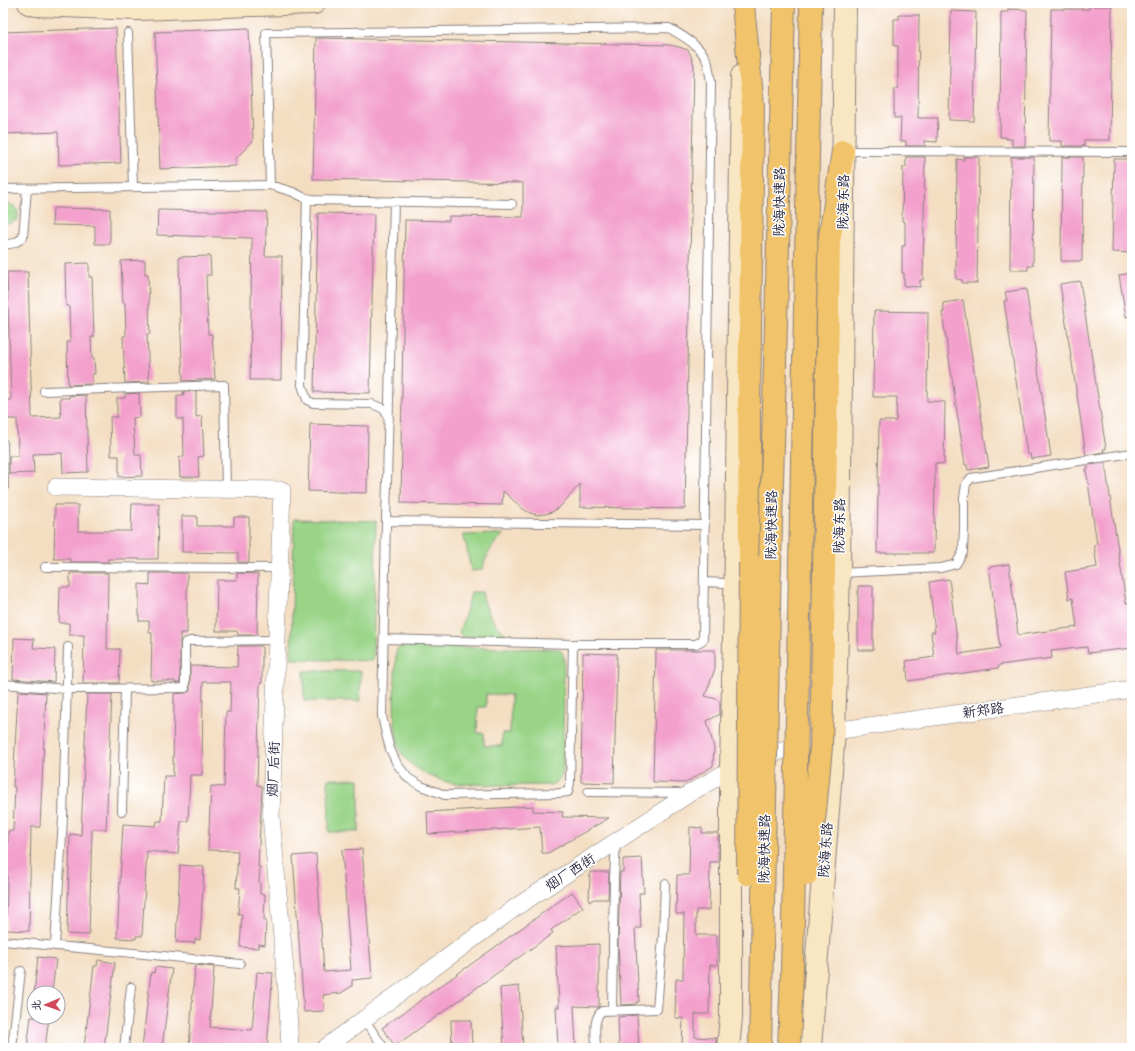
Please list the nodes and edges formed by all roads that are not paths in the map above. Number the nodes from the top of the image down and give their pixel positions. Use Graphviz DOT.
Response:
graph roads {
  1 [pos="29,3"];
  2 [pos="314,3"];
  3 [pos="784,3"];
  4 [pos="811,3"];
  5 [pos="844,3"];
  6 [pos="743,4"];
  7 [pos="128,33"];
  8 [pos="843,151"];
  9 [pos="1132,152"];
  10 [pos="270,184"];
  11 [pos="133,187"];
  12 [pos="3,189"];
  13 [pos="27,189"];
  14 [pos="307,198"];
  15 [pos="394,202"];
  16 [pos="512,204"];
  17 [pos="3,245"];
  18 [pos="44,391"];
  19 [pos="389,420"];
  20 [pos="3,443"];
  21 [pos="1132,454"];
  22 [pos="3,487"];
  23 [pos="56,487"];
  24 [pos="226,489"];
  25 [pos="386,521"];
  26 [pos="705,525"];
  27 [pos="45,567"];
  28 [pos="279,568"];
  29 [pos="839,573"];
  30 [pos="704,582"];
  31 [pos="735,582"];
  32 [pos="384,639"];
  33 [pos="277,640"];
  34 [pos="572,644"];
  35 [pos="68,647"];
  36 [pos="3,684"];
  37 [pos="67,689"];
  38 [pos="125,689"];
  39 [pos="1132,689"];
  40 [pos="834,731"];
  41 [pos="731,768"];
  42 [pos="588,792"];
  43 [pos="690,793"];
  44 [pos="122,811"];
  45 [pos="616,842"];
  46 [pos="665,884"];
  47 [pos="3,941"];
  48 [pos="55,946"];
  49 [pos="240,964"];
  50 [pos="21,971"];
  51 [pos="761,972"];
  52 [pos="792,973"];
  53 [pos="131,987"];
  54 [pos="612,1011"];
  55 [pos="364,1019"];
  56 [pos="12,1048"];
  57 [pos="124,1048"];
  58 [pos="290,1048"];
  59 [pos="325,1048"];
  60 [pos="384,1048"];
  61 [pos="596,1048"];
  62 [pos="728,1048"];
  63 [pos="760,1048"];
  64 [pos="789,1048"];
  65 [pos="810,1048"];
  1 -- 2 [label="street"];
  3 -- 51 [label="highway, 陇海快速路, bridge"];
  4 -- 52 [label="highway, 陇海快速路, bridge"];
  5 -- 8 [label="street, 陇海东路"];
  6 -- 31 [label="street"];
  6 -- 51 [label="highway, bridge"];
  7 -- 11 [label="lane"];
  8 -- 9 [label="lane"];
  8 -- 29 [label="street, 陇海东路"];
  8 -- 52 [label="highway, bridge"];
  10 -- 11 [label="lane"];
  10 -- 14 [label="lane"];
  10 -- 26 [label="lane"];
  11 -- 13 [label="lane"];
  12 -- 13 [label="lane"];
  13 -- 17 [label="lane"];
  14 -- 15 [label="lane"];
  14 -- 19 [label="lane"];
  15 -- 16 [label="lane"];
  15 -- 19 [label="lane"];
  18 -- 24 [label="lane"];
  19 -- 25 [label="lane"];
  20 -- 22 [label="lane"];
  21 -- 29 [label="lane"];
  23 -- 24 [label="street"];
  24 -- 28 [label="street, 烟厂后街"];
  25 -- 26 [label="lane"];
  25 -- 32 [label="lane"];
  26 -- 30 [label="lane"];
  27 -- 28 [label="lane"];
  28 -- 33 [label="street, 烟厂后街"];
  29 -- 40 [label="street, 陇海东路"];
  30 -- 31 [label="lane"];
  30 -- 34 [label="lane"];
  31 -- 41 [label="street"];
  32 -- 34 [label="lane"];
  32 -- 34 [label="lane"];
  33 -- 38 [label="lane"];
  33 -- 58 [label="street, 烟厂后街"];
  35 -- 37 [label="lane"];
  36 -- 37 [label="lane"];
  37 -- 38 [label="lane"];
  37 -- 48 [label="lane"];
  38 -- 44 [label="lane"];
  39 -- 40 [label="street, 新郑路"];
  40 -- 41 [label="street, 烟厂西街"];
  40 -- 65 [label="street, 陇海东路"];
  41 -- 43 [label="street, 烟厂西街"];
  41 -- 62 [label="street"];
  42 -- 43 [label="lane"];
  43 -- 45 [label="street, 烟厂西街"];
  45 -- 54 [label="lane"];
  45 -- 55 [label="street, 烟厂西街"];
  46 -- 54 [label="lane"];
  47 -- 48 [label="lane"];
  48 -- 49 [label="lane"];
  50 -- 56 [label="lane"];
  51 -- 63 [label="highway, 陇海快速路, bridge"];
  52 -- 64 [label="highway, 陇海快速路, bridge"];
  53 -- 57 [label="lane"];
  54 -- 61 [label="lane"];
  55 -- 59 [label="street, 烟厂西街"];
  55 -- 60 [label="lane"];
}
